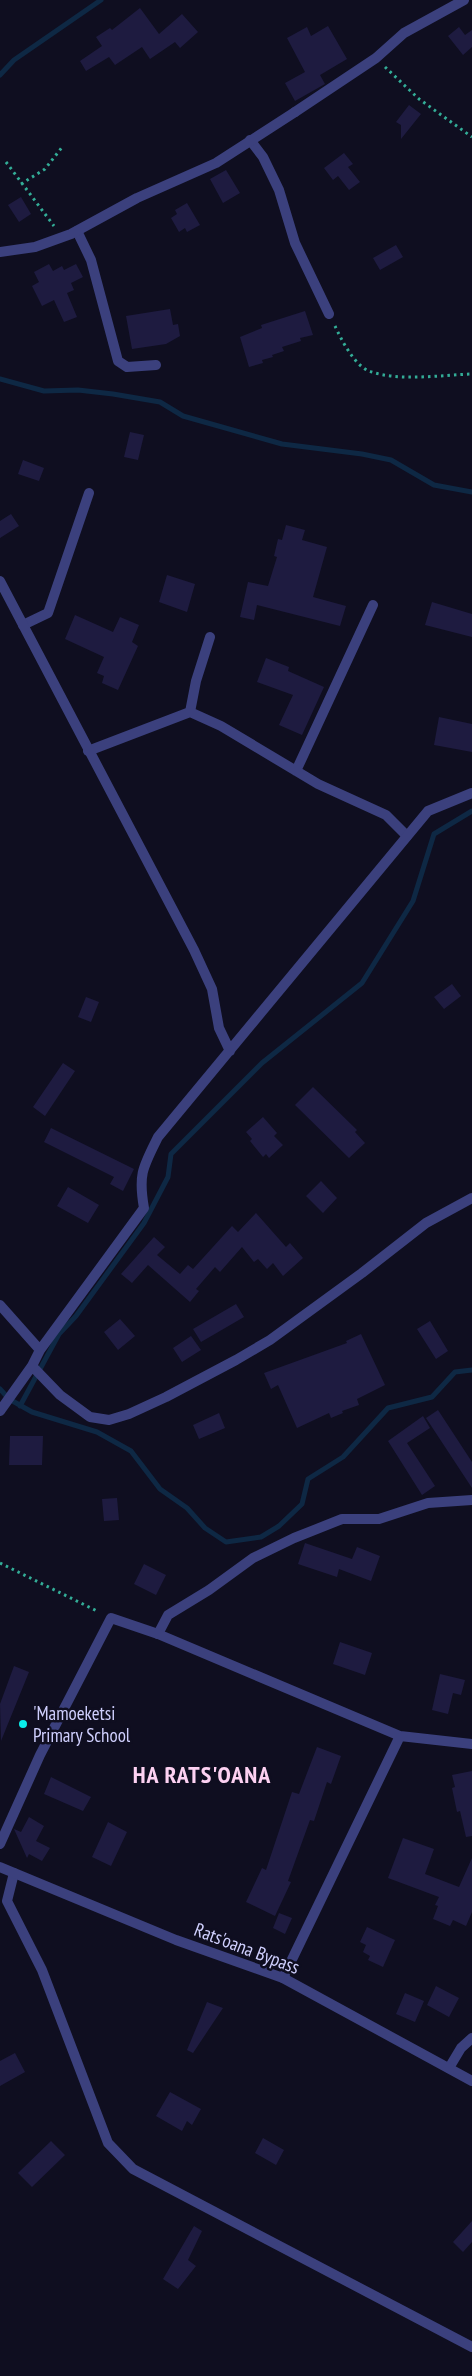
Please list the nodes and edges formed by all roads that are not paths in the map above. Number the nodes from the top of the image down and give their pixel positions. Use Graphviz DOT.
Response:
graph roads {
  1 [pos="464,0"];
  2 [pos="250,140"];
  3 [pos="77,231"];
  4 [pos="0,252"];
  5 [pos="329,314"];
  6 [pos="156,365"];
  7 [pos="89,493"];
  8 [pos="0,581"];
  9 [pos="373,605"];
  10 [pos="23,625"];
  11 [pos="210,637"];
  12 [pos="190,712"];
  13 [pos="88,751"];
  14 [pos="296,771"];
  15 [pos="472,793"];
  16 [pos="407,836"];
  17 [pos="230,1051"];
  18 [pos="472,1198"];
  19 [pos="0,1305"];
  20 [pos="40,1350"];
  21 [pos="32,1366"];
  22 [pos="0,1411"];
  23 [pos="472,1500"];
  24 [pos="158,1634"];
  25 [pos="400,1736"];
  26 [pos="472,1744"];
  27 [pos="0,1844"];
  28 [pos="0,1866"];
  29 [pos="14,1873"];
  30 [pos="283,1978"];
  31 [pos="472,2038"];
  32 [pos="449,2068"];
  33 [pos="472,2081"];
  34 [pos="472,2347"];
  1 -- 2 [label="street"];
  2 -- 3 [label="street"];
  2 -- 5 [label="street"];
  3 -- 4 [label="street"];
  3 -- 6 [label="street"];
  7 -- 10 [label="street"];
  8 -- 10 [label="street"];
  9 -- 14 [label="street"];
  10 -- 13 [label="street"];
  11 -- 12 [label="street"];
  12 -- 13 [label="street"];
  12 -- 14 [label="street"];
  13 -- 17 [label="street"];
  14 -- 16 [label="street"];
  15 -- 16 [label="street"];
  16 -- 17 [label="street"];
  17 -- 20 [label="street"];
  18 -- 21 [label="street"];
  19 -- 20 [label="street"];
  20 -- 21 [label="street"];
  21 -- 22 [label="street"];
  23 -- 24 [label="street"];
  24 -- 25 [label="street"];
  24 -- 27 [label="street"];
  25 -- 26 [label="street"];
  25 -- 30 [label="street"];
  28 -- 29 [label="street, Rats'oana Bypass"];
  29 -- 30 [label="street, Rats'oana Bypass"];
  29 -- 34 [label="street"];
  30 -- 32 [label="street, Rats'oana Bypass"];
  31 -- 32 [label="street"];
  32 -- 33 [label="street, Rats'oana Bypass"];
}
